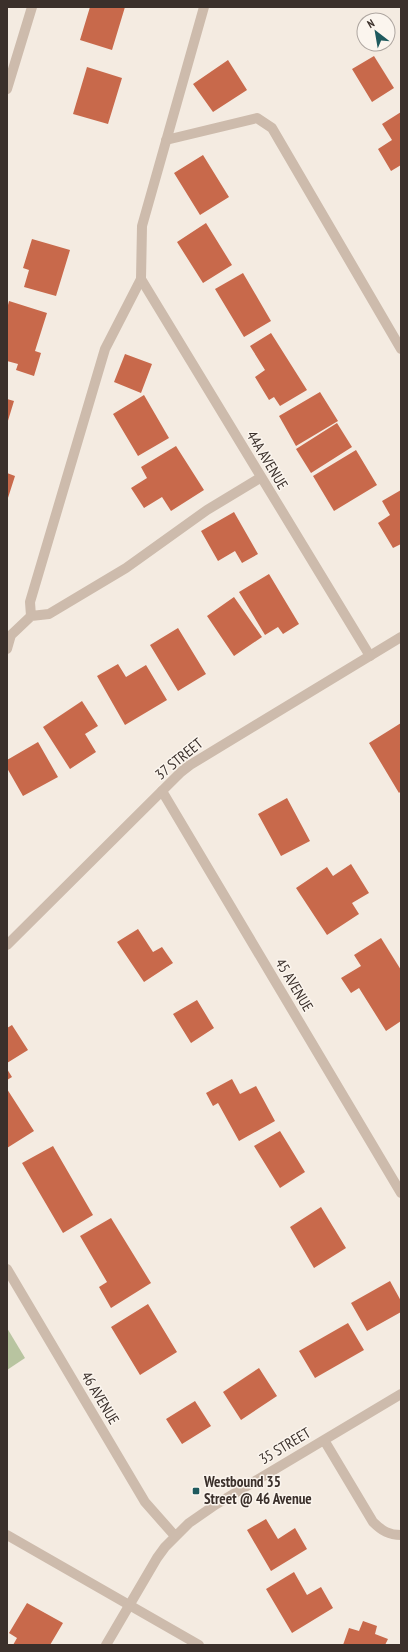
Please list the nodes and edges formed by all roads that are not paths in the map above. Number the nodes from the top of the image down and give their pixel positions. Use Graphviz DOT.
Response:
graph roads {
  1 [pos="32,7"];
  2 [pos="204,7"];
  3 [pos="7,89"];
  4 [pos="166,140"];
  5 [pos="141,279"];
  6 [pos="401,349"];
  7 [pos="260,478"];
  8 [pos="31,616"];
  9 [pos="401,637"];
  10 [pos="7,649"];
  11 [pos="370,656"];
  12 [pos="162,791"];
  13 [pos="7,945"];
  14 [pos="401,1194"];
  15 [pos="7,1269"];
  16 [pos="401,1394"];
  17 [pos="324,1440"];
  18 [pos="7,1535"];
  19 [pos="175,1536"];
  20 [pos="401,1536"];
  21 [pos="129,1605"];
  22 [pos="106,1645"];
  23 [pos="199,1645"];
  1 -- 3 [label="street"];
  2 -- 4 [label="street"];
  4 -- 5 [label="street"];
  4 -- 6 [label="street"];
  5 -- 7 [label="street, 44A AVENUE"];
  5 -- 8 [label="street"];
  7 -- 8 [label="street"];
  7 -- 11 [label="street, 44A AVENUE"];
  8 -- 10 [label="street"];
  9 -- 11 [label="street, 37 STREET"];
  11 -- 12 [label="street, 37 STREET"];
  12 -- 13 [label="street, 37 STREET"];
  12 -- 14 [label="street, 45 AVENUE"];
  15 -- 19 [label="street, 46 AVENUE"];
  16 -- 17 [label="street, 35 STREET"];
  17 -- 19 [label="street, 35 STREET"];
  17 -- 20 [label="street"];
  18 -- 21 [label="street"];
  19 -- 21 [label="street, 35 STREET"];
  21 -- 22 [label="street, 35 STREET"];
  21 -- 23 [label="street"];
}
